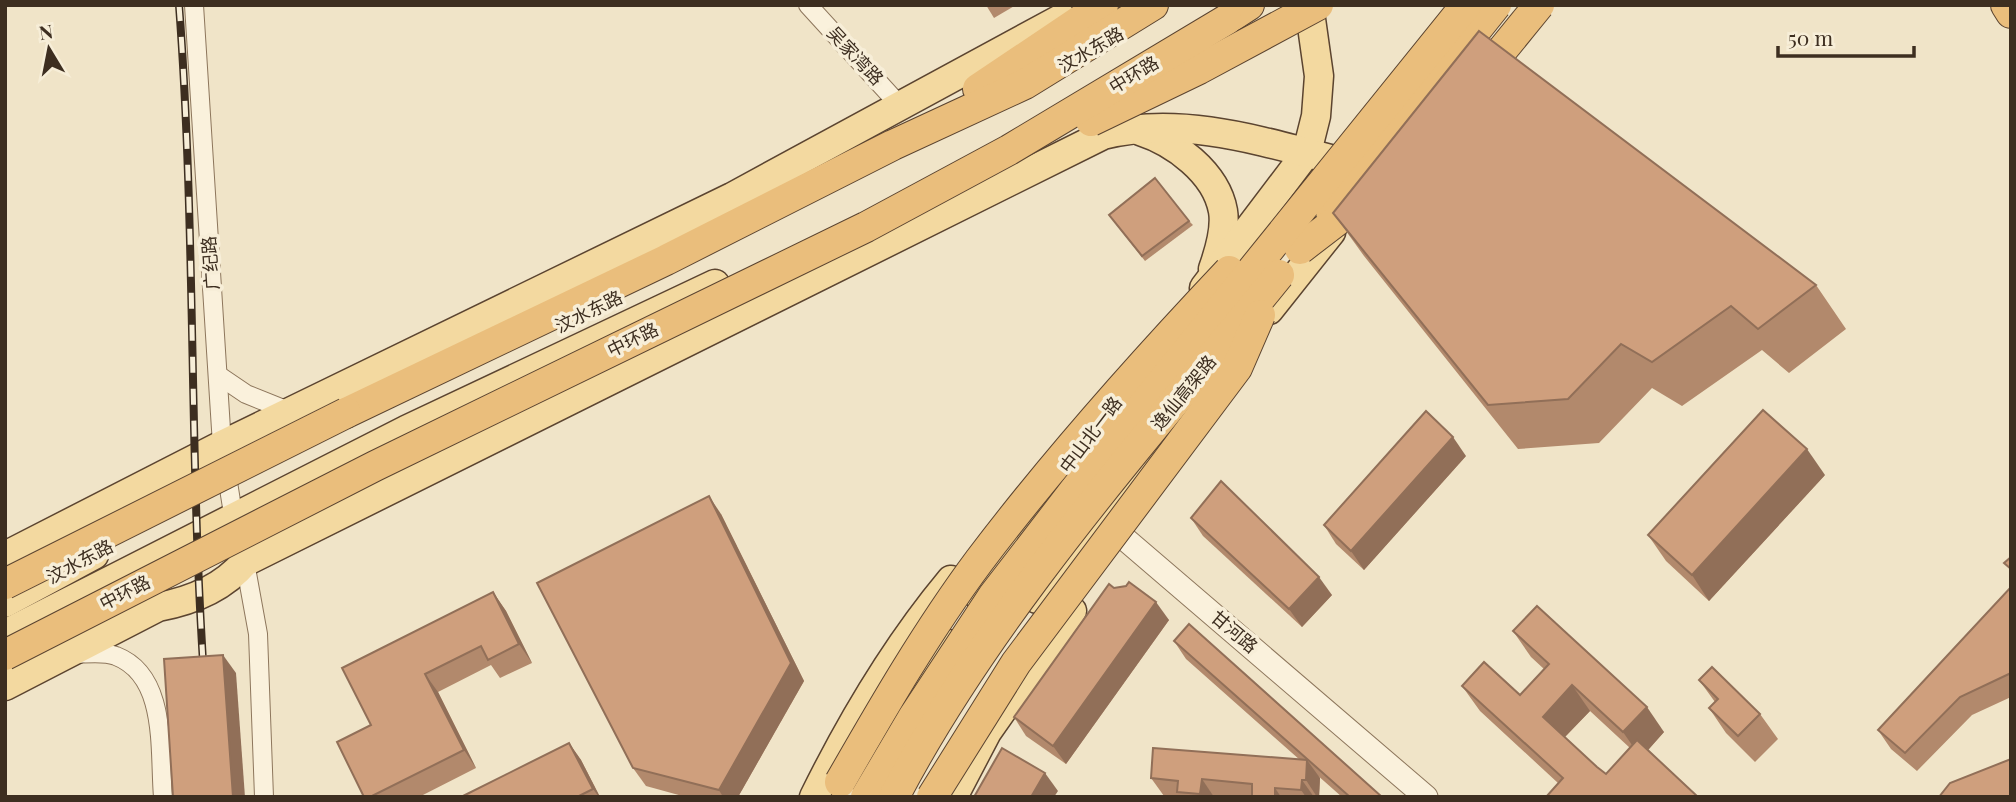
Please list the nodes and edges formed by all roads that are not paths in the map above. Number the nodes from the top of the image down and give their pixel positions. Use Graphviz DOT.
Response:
graph roads {
  1 [pos="194,5"];
  2 [pos="808,5"];
  3 [pos="1086,5"];
  4 [pos="1103,5"];
  5 [pos="1153,5"];
  6 [pos="1163,5"];
  7 [pos="1249,5"];
  8 [pos="1308,5"];
  9 [pos="1319,5"];
  10 [pos="1458,5"];
  11 [pos="1466,5"];
  12 [pos="1496,5"];
  13 [pos="1511,5"];
  14 [pos="1539,5"];
  15 [pos="2006,5"];
  16 [pos="2011,13"];
  17 [pos="1318,76"];
  18 [pos="1463,99"];
  19 [pos="902,108"];
  20 [pos="1365,126"];
  21 [pos="1130,129"];
  22 [pos="893,145"];
  23 [pos="1307,152"];
  24 [pos="1354,165"];
  25 [pos="1392,165"];
  26 [pos="1356,198"];
  27 [pos="866,227"];
  28 [pos="1300,249"];
  29 [pos="1279,275"];
  30 [pos="1207,283"];
  31 [pos="564,356"];
  32 [pos="646,362"];
  33 [pos="218,375"];
  34 [pos="291,412"];
  35 [pos="222,445"];
  36 [pos="1133,479"];
  37 [pos="1045,480"];
  38 [pos="226,488"];
  39 [pos="1101,518"];
  40 [pos="233,519"];
  41 [pos="1123,537"];
  42 [pos="5,556"];
  43 [pos="245,562"];
  44 [pos="5,584"];
  45 [pos="5,603"];
  46 [pos="5,635"];
  47 [pos="69,654"];
  48 [pos="5,655"];
  49 [pos="5,686"];
  50 [pos="842,792"];
  51 [pos="163,797"];
  52 [pos="264,797"];
  53 [pos="814,797"];
  54 [pos="866,797"];
  55 [pos="894,797"];
  56 [pos="911,797"];
  57 [pos="932,797"];
  58 [pos="953,797"];
  59 [pos="1426,797"];
  1 -- 33 [label="street, 广纪路"];
  2 -- 19 [label="street, 吴家湾路"];
  3 -- 19 [label="main road"];
  4 -- 22 [label="highway"];
  5 -- 22 [label="highway"];
  6 -- 38 [label="main road, 汶水东路"];
  7 -- 27 [label="highway, 中环路, bridge"];
  8 -- 17 [label="main road, 中山北一路"];
  9 -- 17 [label="main road, 中山北一路"];
  9 -- 27 [label="highway, bridge"];
  10 -- 20 [label="main road"];
  11 -- 20 [label="highway, 逸仙高架路, bridge"];
  12 -- 28 [label="highway, 逸仙高架路, bridge"];
  13 -- 25 [label="main road"];
  14 -- 18 [label="highway, bridge"];
  15 -- 16 [label="highway"];
  17 -- 23 [label="main road, 中山北一路"];
  19 -- 34 [label="main road"];
  20 -- 23 [label="main road"];
  20 -- 24 [label="main road"];
  20 -- 50 [label="highway, bridge"];
  20 -- 54 [label="highway, 逸仙高架路, bridge"];
  21 -- 23 [label="main road, 汶水东路"];
  21 -- 30 [label="main road"];
  21 -- 31 [label="main road, 汶水东路"];
  21 -- 32 [label="main road, 汶水东路"];
  22 -- 44 [label="highway, bridge"];
  23 -- 24 [label="main road, 汶水东路"];
  23 -- 30 [label="main road, 中山北一路"];
  24 -- 25 [label="main road, 汶水东路"];
  24 -- 26 [label="main road"];
  25 -- 26 [label="main road"];
  25 -- 28 [label="highway, bridge"];
  26 -- 36 [label="main road"];
  27 -- 48 [label="highway, 中环路, bridge"];
  28 -- 29 [label="highway, 逸仙高架路"];
  29 -- 55 [label="highway, 逸仙高架路, bridge"];
  29 -- 57 [label="highway, bridge"];
  30 -- 37 [label="main road, 中山北一路"];
  31 -- 32 [label="main road"];
  31 -- 40 [label="main road, 汶水东路"];
  32 -- 43 [label="main road, 汶水东路"];
  33 -- 34 [label="street"];
  33 -- 35 [label="street, 广纪路"];
  34 -- 35 [label="main road"];
  35 -- 38 [label="street, 广纪路"];
  35 -- 42 [label="main road"];
  36 -- 39 [label="main road"];
  36 -- 41 [label="main road"];
  37 -- 39 [label="street, 甘河路"];
  37 -- 50 [label="main road, 中山北一路"];
  37 -- 53 [label="main road"];
  38 -- 40 [label="street, 广纪路"];
  38 -- 45 [label="main road, 汶水东路"];
  39 -- 41 [label="street, 甘河路"];
  39 -- 56 [label="main road"];
  40 -- 43 [label="street, 广纪路"];
  40 -- 46 [label="main road, 汶水东路"];
  41 -- 58 [label="main road"];
  41 -- 59 [label="street, 甘河路"];
  43 -- 47 [label="main road, 汶水东路"];
  43 -- 52 [label="street"];
  47 -- 49 [label="main road, 汶水东路"];
  47 -- 51 [label="street"];
}
